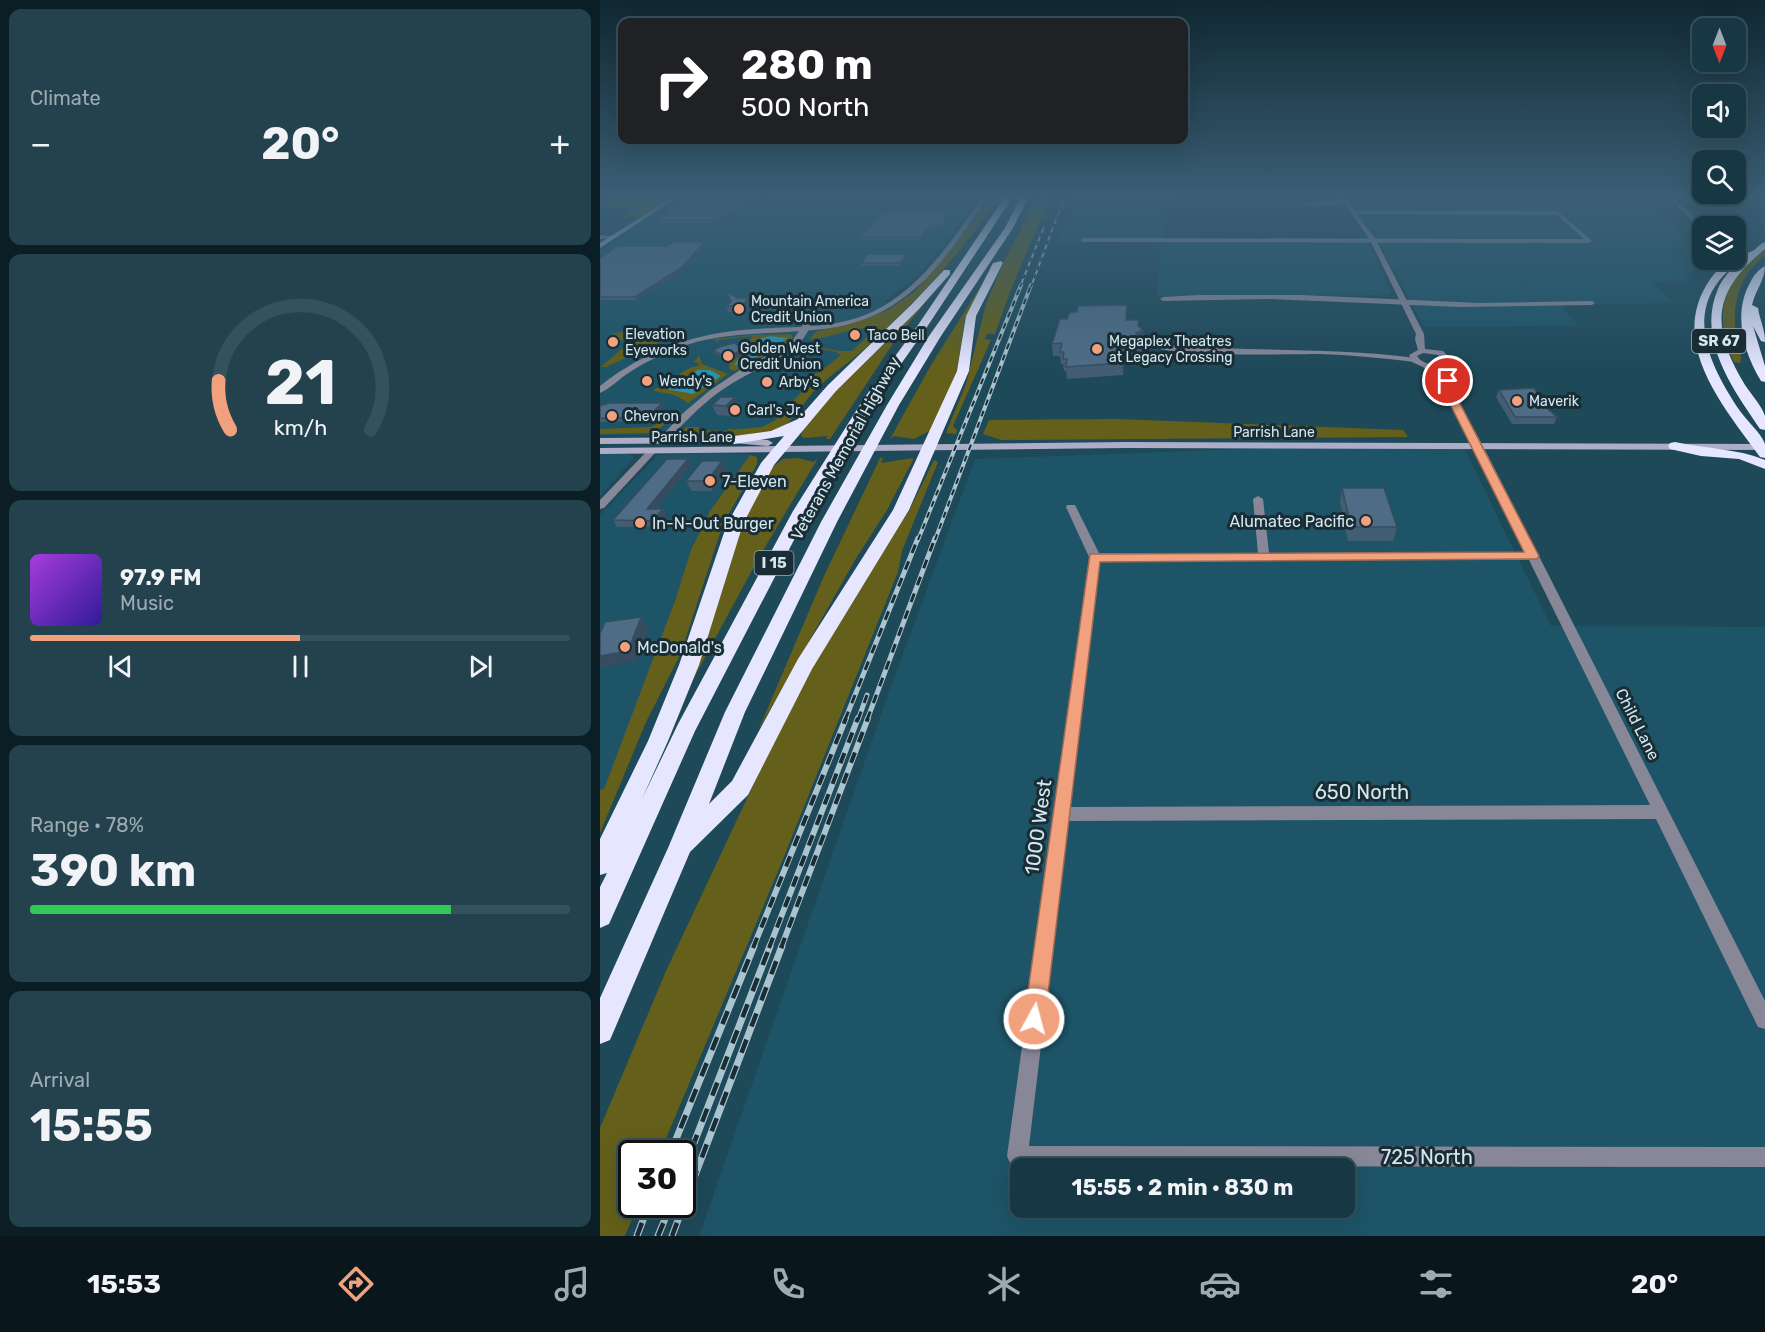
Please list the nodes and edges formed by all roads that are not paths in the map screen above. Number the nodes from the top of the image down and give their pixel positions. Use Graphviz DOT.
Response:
graph roads {
  1 [pos="1748,255"];
  2 [pos="939,256"];
  3 [pos="964,256"];
  4 [pos="970,256"];
  5 [pos="990,256"];
  6 [pos="1002,256"];
  7 [pos="1381,256"];
  8 [pos="1746,256"];
  9 [pos="1765,269"];
  10 [pos="1752,286"];
  11 [pos="1163,299"];
  12 [pos="1403,300"];
  13 [pos="1592,303"];
  14 [pos="806,327"];
  15 [pos="1420,334"];
  16 [pos="1765,339"];
  17 [pos="1163,345"];
  18 [pos="1440,353"];
  19 [pos="1417,355"];
  20 [pos="1426,365"];
  21 [pos="1443,365"];
  22 [pos="847,373"];
  23 [pos="1765,378"];
  24 [pos="600,379"];
  25 [pos="1447,388"];
  26 [pos="600,390"];
  27 [pos="1765,426"];
  28 [pos="734,440"];
  29 [pos="600,441"];
  30 [pos="662,441"];
  31 [pos="1478,446"];
  32 [pos="783,447"];
  33 [pos="1675,447"];
  34 [pos="1710,447"];
  35 [pos="930,448"];
  36 [pos="600,451"];
  37 [pos="652,451"];
  38 [pos="1764,452"];
  39 [pos="1765,465"];
  40 [pos="1258,499"];
  41 [pos="600,506"];
  42 [pos="1071,507"];
  43 [pos="1532,556"];
  44 [pos="1095,557"];
  45 [pos="1264,558"];
  46 [pos="1662,812"];
  47 [pos="1061,814"];
  48 [pos="679,851"];
  49 [pos="600,864"];
  50 [pos="600,915"];
  51 [pos="1765,1020"];
  52 [pos="600,1030"];
  53 [pos="1017,1156"];
  54 [pos="1765,1157"];
  1 -- 27 [label="highway, SR 67"];
  2 -- 14 [label="street"];
  3 -- 22 [label="highway"];
  4 -- 50 [label="highway, Veterans Memorial Highway / I 15"];
  5 -- 48 [label="highway, Veterans Memorial Highway / I 15"];
  6 -- 35 [label="highway"];
  7 -- 12 [label="street"];
  8 -- 38 [label="highway"];
  9 -- 10 [label="highway, SR 67"];
  10 -- 16 [label="highway"];
  10 -- 23 [label="highway, SR 67"];
  11 -- 12 [label="street"];
  12 -- 13 [label="street"];
  12 -- 15 [label="street"];
  14 -- 24 [label="street"];
  14 -- 26 [label="street"];
  14 -- 30 [label="street"];
  15 -- 18 [label="street"];
  15 -- 19 [label="street"];
  17 -- 19 [label="street"];
  18 -- 19 [label="street"];
  18 -- 21 [label="street"];
  19 -- 20 [label="street"];
  20 -- 21 [label="street"];
  20 -- 25 [label="street"];
  21 -- 25 [label="street"];
  22 -- 28 [label="highway"];
  22 -- 32 [label="highway"];
  25 -- 31 [label="street, Child Lane"];
  28 -- 30 [label="main road, Parrish Lane"];
  28 -- 32 [label="main road, Parrish Lane"];
  29 -- 30 [label="main road, Parrish Lane"];
  31 -- 33 [label="main road, Parrish Lane"];
  31 -- 35 [label="main road, Parrish Lane"];
  31 -- 43 [label="street, Child Lane"];
  32 -- 35 [label="main road, Parrish Lane"];
  32 -- 37 [label="main road, Parrish Lane"];
  32 -- 49 [label="highway"];
  33 -- 34 [label="main road, Parrish Lane"];
  33 -- 39 [label="highway"];
  34 -- 38 [label="highway"];
  35 -- 48 [label="highway"];
  36 -- 37 [label="main road, Parrish Lane"];
  37 -- 41 [label="street"];
  40 -- 45 [label="street"];
  42 -- 44 [label="street"];
  43 -- 45 [label="street"];
  43 -- 46 [label="street, Child Lane"];
  44 -- 45 [label="street"];
  44 -- 47 [label="street, 1000 West"];
  46 -- 47 [label="street, 650 North"];
  46 -- 51 [label="street, Child Lane"];
  47 -- 53 [label="street, 1000 West"];
  48 -- 52 [label="highway, Veterans Memorial Highway / I 15"];
  53 -- 54 [label="street, 725 North"];
}
